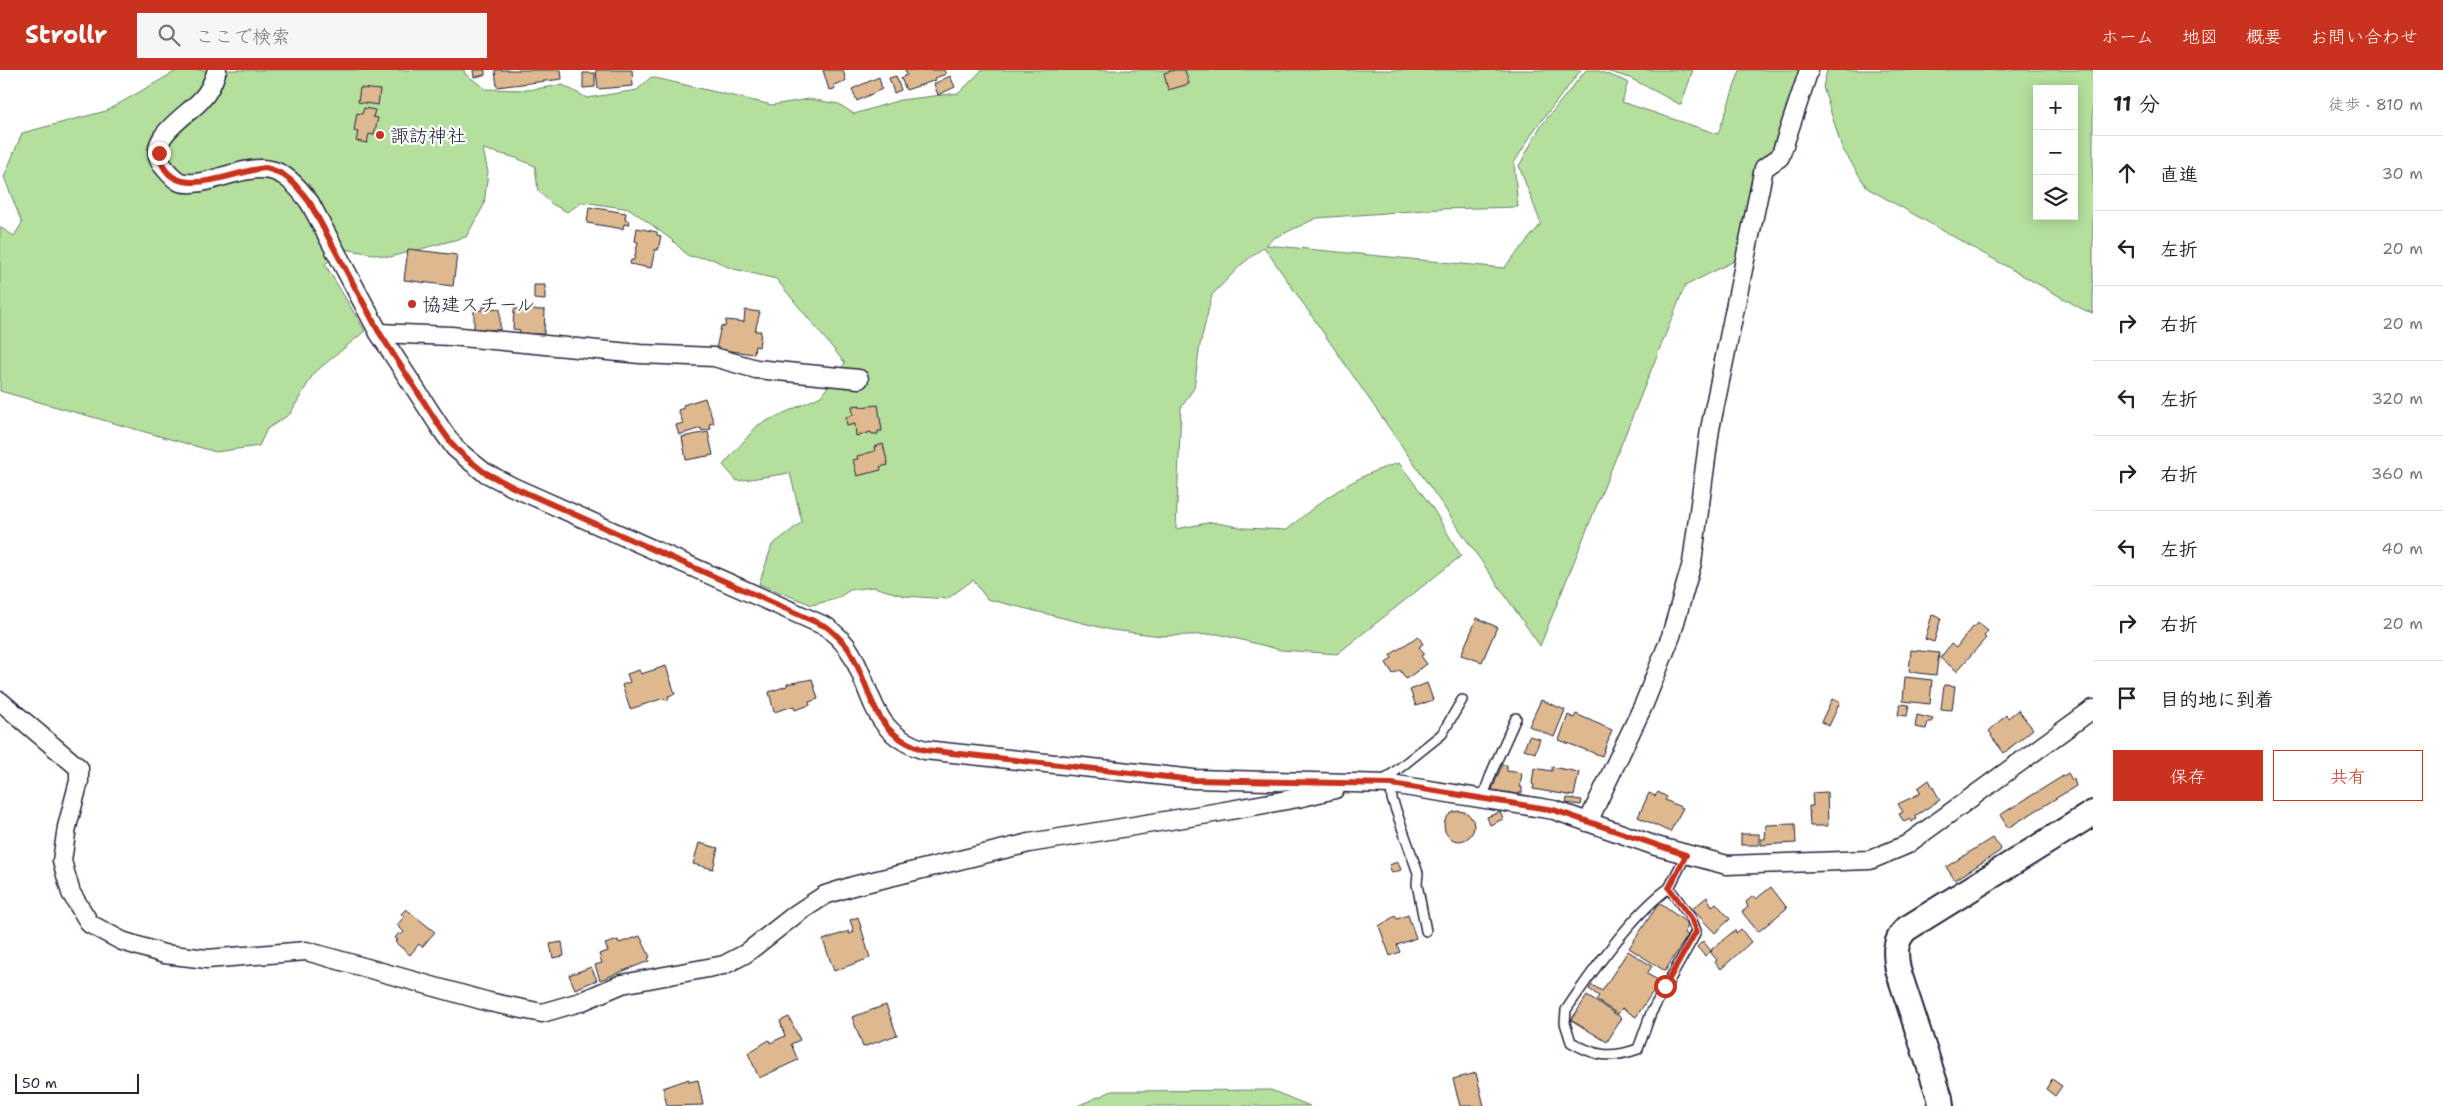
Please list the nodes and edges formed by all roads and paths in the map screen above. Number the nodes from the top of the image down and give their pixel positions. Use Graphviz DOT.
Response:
graph roads {
  1 [pos="217,70"];
  2 [pos="1809,70"];
  3 [pos="379,332"];
  4 [pos="859,379"];
  5 [pos="1462,700"];
  6 [pos="0,701"];
  7 [pos="2093,709"];
  8 [pos="1516,718"];
  9 [pos="1357,783"];
  10 [pos="1386,784"];
  11 [pos="1482,799"];
  12 [pos="2093,813"];
  13 [pos="1588,822"];
  14 [pos="1686,855"];
  15 [pos="1669,888"];
  16 [pos="1426,931"];
  17 [pos="1940,1106"];
  1 -- 3 [label="street"];
  2 -- 13 [label="street"];
  3 -- 4 [label="street"];
  3 -- 9 [label="street"];
  5 -- 10 [label="lane"];
  6 -- 9 [label="street"];
  7 -- 14 [label="street"];
  8 -- 11 [label="lane"];
  9 -- 10 [label="street"];
  10 -- 11 [label="street"];
  10 -- 16 [label="lane"];
  11 -- 13 [label="street"];
  12 -- 17 [label="street"];
  13 -- 14 [label="street"];
  14 -- 15 [label="lane"];
  15 -- 15 [label="lane"];
}
